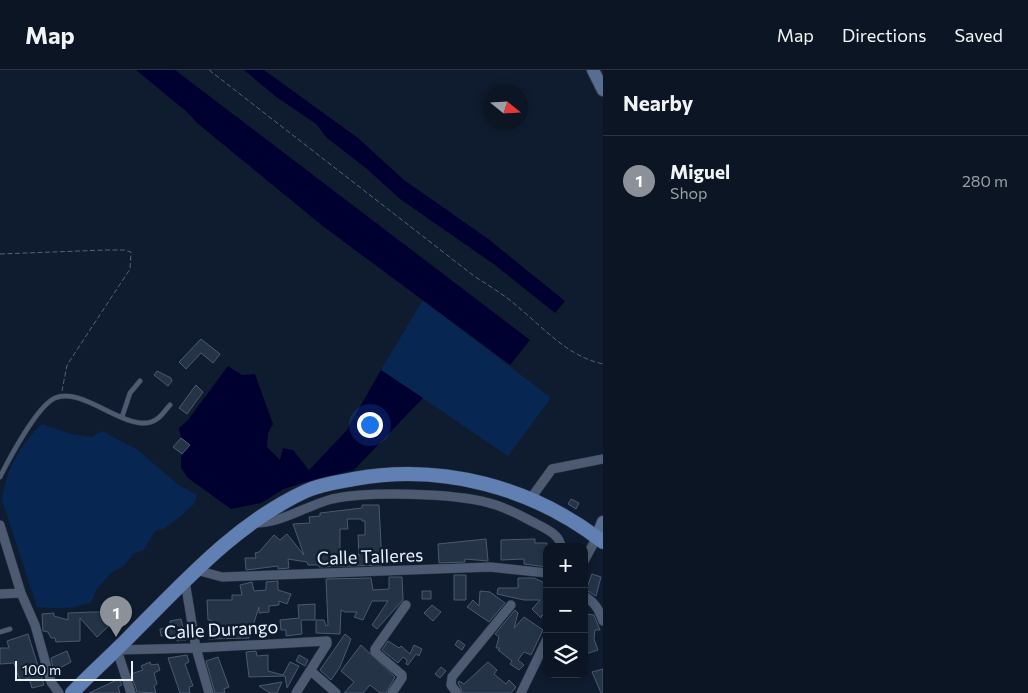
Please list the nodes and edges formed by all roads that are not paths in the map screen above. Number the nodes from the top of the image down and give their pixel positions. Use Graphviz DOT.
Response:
graph roads {
  1 [pos="593,70"];
  2 [pos="603,90"];
  3 [pos="140,381"];
  4 [pos="170,405"];
  5 [pos="122,417"];
  6 [pos="603,459"];
  7 [pos="0,477"];
  8 [pos="363,478"];
  9 [pos="367,494"];
  10 [pos="531,498"];
  11 [pos="603,522"];
  12 [pos="251,523"];
  13 [pos="0,525"];
  14 [pos="600,539"];
  15 [pos="561,543"];
  16 [pos="588,556"];
  17 [pos="196,570"];
  18 [pos="543,573"];
  19 [pos="185,581"];
  20 [pos="22,593"];
  21 [pos="0,594"];
  22 [pos="588,598"];
  23 [pos="406,604"];
  24 [pos="511,605"];
  25 [pos="603,621"];
  26 [pos="10,629"];
  27 [pos="0,632"];
  28 [pos="543,647"];
  29 [pos="196,648"];
  30 [pos="117,650"];
  31 [pos="311,671"];
  32 [pos="454,691"];
  33 [pos="59,693"];
  34 [pos="70,693"];
  35 [pos="131,693"];
  36 [pos="209,693"];
  37 [pos="296,693"];
  38 [pos="336,693"];
  39 [pos="392,693"];
  40 [pos="521,693"];
  1 -- 2 [label="main road"];
  3 -- 5 [label="lane"];
  4 -- 5 [label="lane"];
  5 -- 7 [label="lane"];
  6 -- 10 [label="street"];
  8 -- 9 [label="street"];
  8 -- 10 [label="main road"];
  8 -- 12 [label="main road"];
  9 -- 12 [label="street"];
  9 -- 15 [label="street"];
  10 -- 14 [label="main road"];
  11 -- 14 [label="main road"];
  12 -- 17 [label="main road"];
  13 -- 20 [label="street"];
  14 -- 16 [label="street"];
  17 -- 18 [label="street, Calle Talleres"];
  17 -- 19 [label="main road"];
  19 -- 29 [label="street"];
  19 -- 30 [label="main road"];
  20 -- 21 [label="street"];
  20 -- 33 [label="street"];
  22 -- 25 [label="street"];
  23 -- 39 [label="street"];
  24 -- 32 [label="street"];
  26 -- 27 [label="lane"];
  28 -- 40 [label="street"];
  29 -- 30 [label="street, Calle Durango"];
  29 -- 31 [label="street, Calle Durango"];
  29 -- 36 [label="street"];
  30 -- 34 [label="main road"];
  30 -- 35 [label="street"];
  31 -- 37 [label="street"];
  31 -- 38 [label="street"];
}
